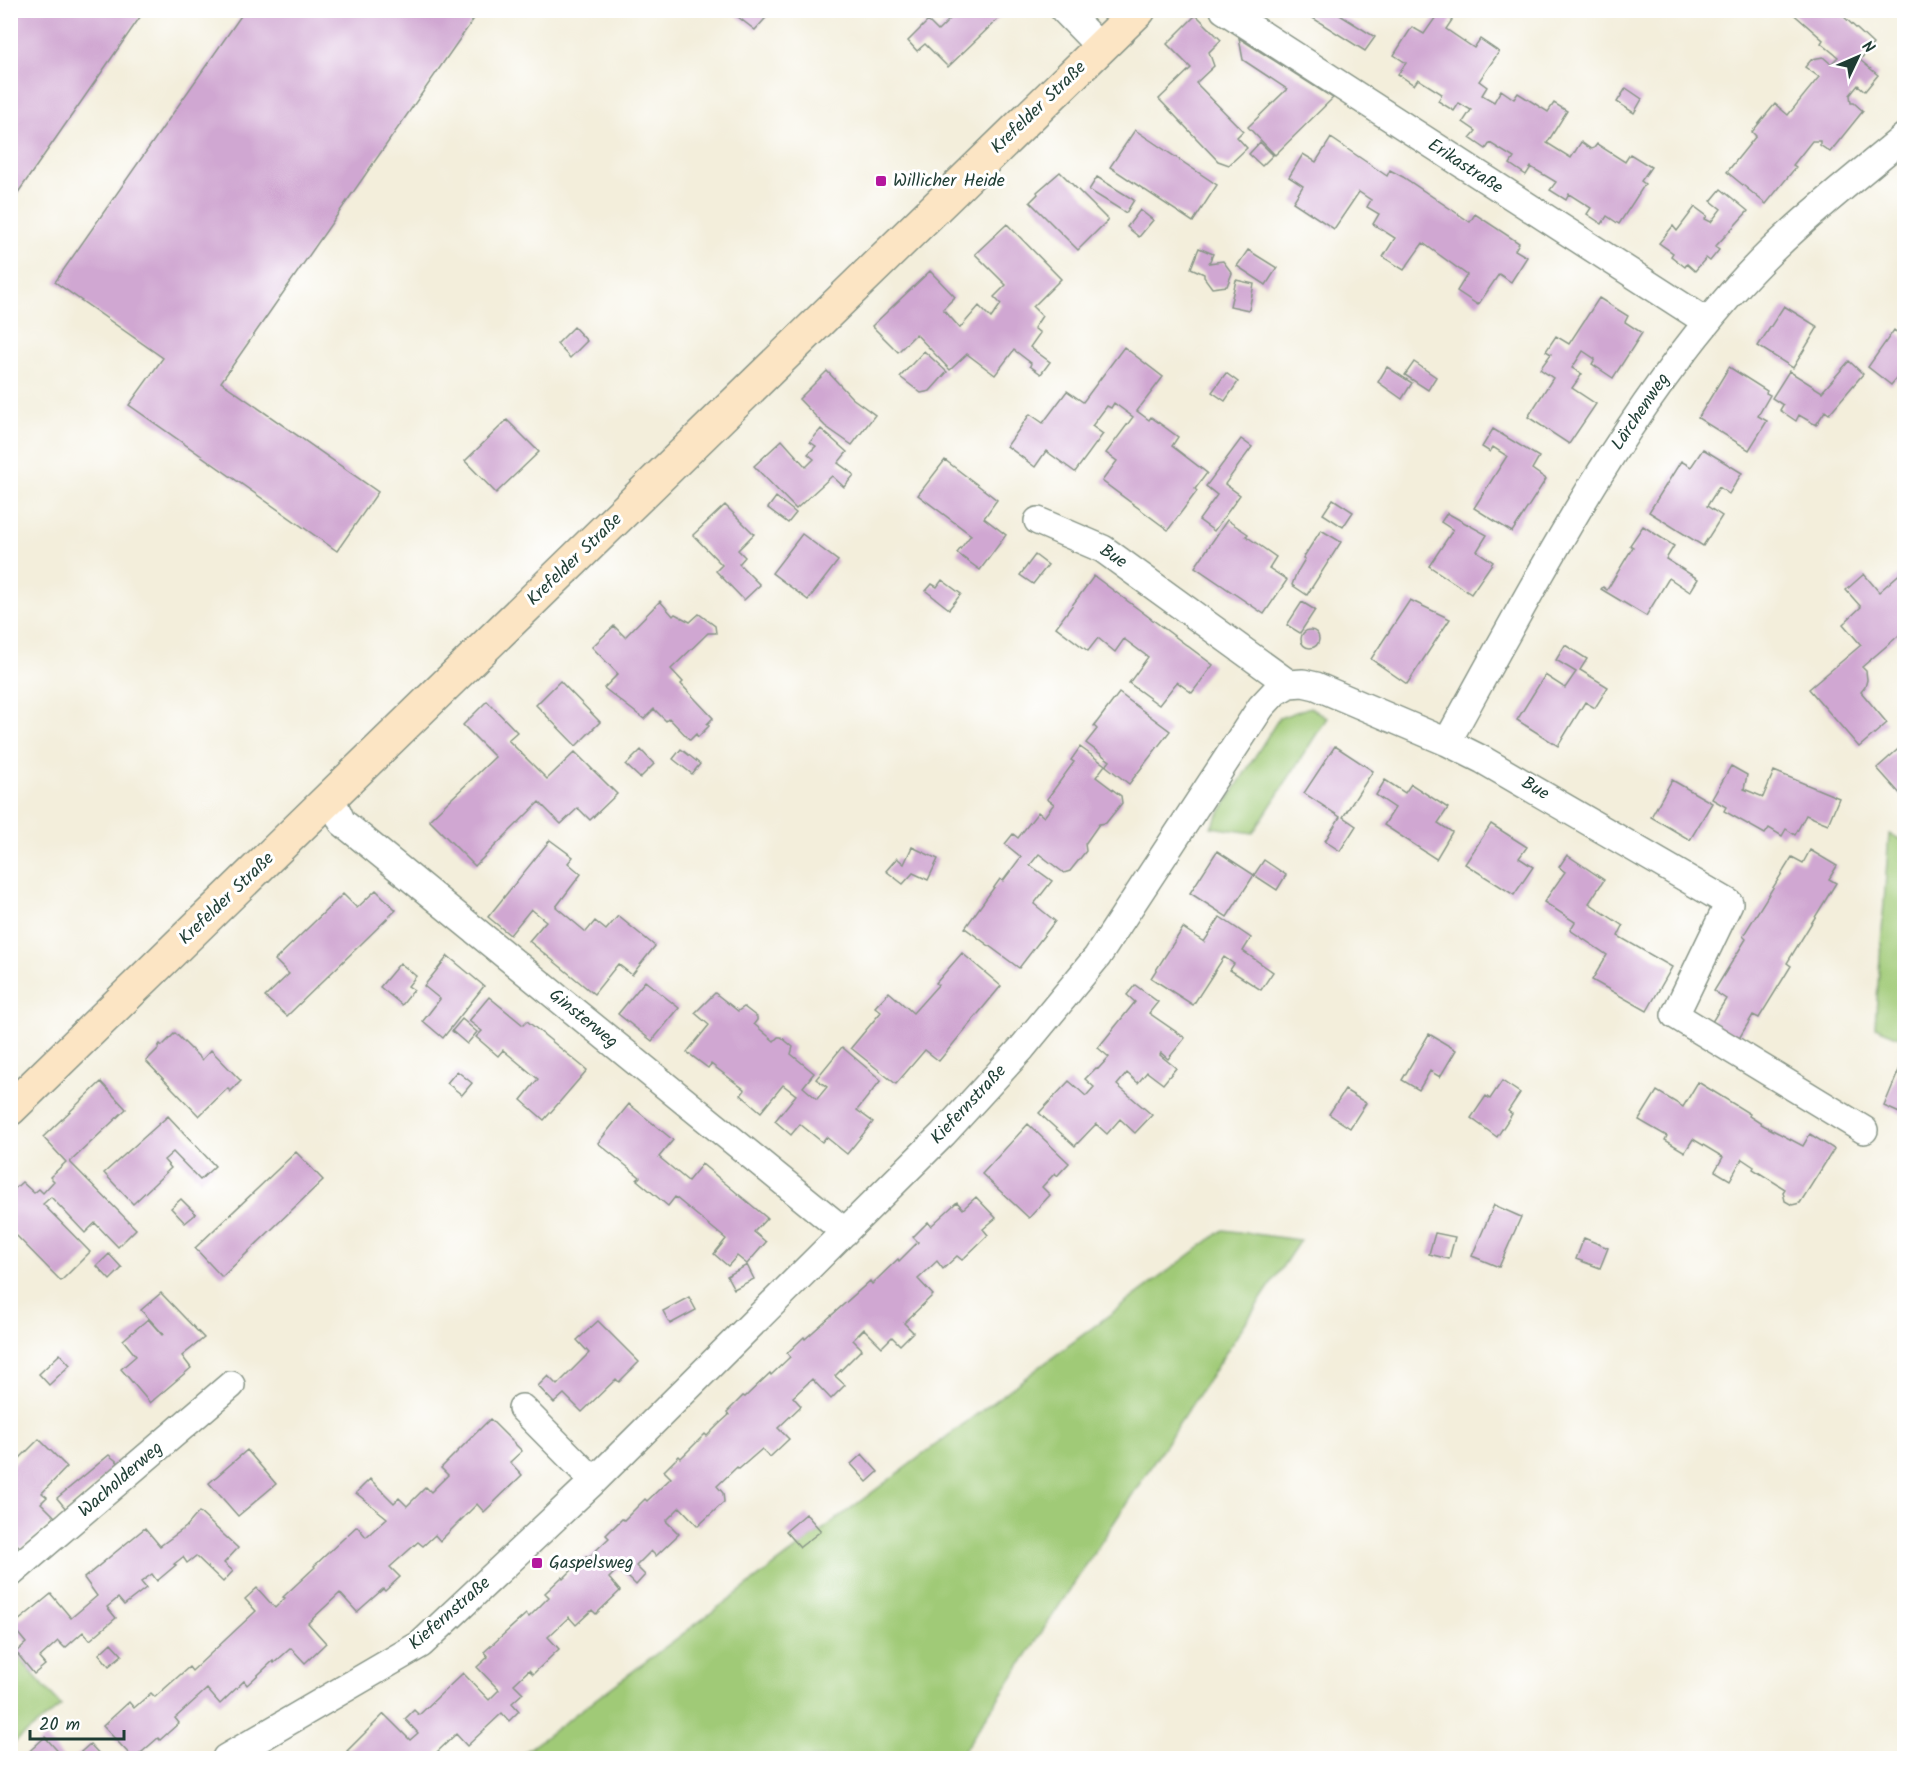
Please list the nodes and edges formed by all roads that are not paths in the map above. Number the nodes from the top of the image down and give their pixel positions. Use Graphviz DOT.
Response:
graph roads {
  1 [pos="1064,10"];
  2 [pos="1139,10"];
  3 [pos="1224,10"];
  4 [pos="1101,48"];
  5 [pos="1905,137"];
  6 [pos="1707,322"];
  7 [pos="1038,521"];
  8 [pos="1289,684"];
  9 [pos="1447,742"];
  10 [pos="331,798"];
  11 [pos="10,1109"];
  12 [pos="1864,1130"];
  13 [pos="845,1232"];
  14 [pos="231,1385"];
  15 [pos="522,1408"];
  16 [pos="594,1481"];
  17 [pos="10,1574"];
  18 [pos="226,1758"];
  1 -- 4 [label="street"];
  2 -- 4 [label="main road, Krefelder Straße"];
  3 -- 6 [label="street, Erikastraße"];
  4 -- 10 [label="main road, Krefelder Straße"];
  5 -- 6 [label="street, Lärchenweg"];
  6 -- 9 [label="street, Lärchenweg"];
  7 -- 8 [label="street, Bue"];
  8 -- 9 [label="street, Bue"];
  8 -- 13 [label="street, Kiefernstraße"];
  9 -- 12 [label="street, Bue"];
  10 -- 11 [label="main road, Krefelder Straße"];
  10 -- 13 [label="street, Ginsterweg"];
  13 -- 16 [label="street, Kiefernstraße"];
  14 -- 17 [label="street, Wacholderweg"];
  15 -- 16 [label="street"];
  16 -- 18 [label="street, Kiefernstraße"];
}
